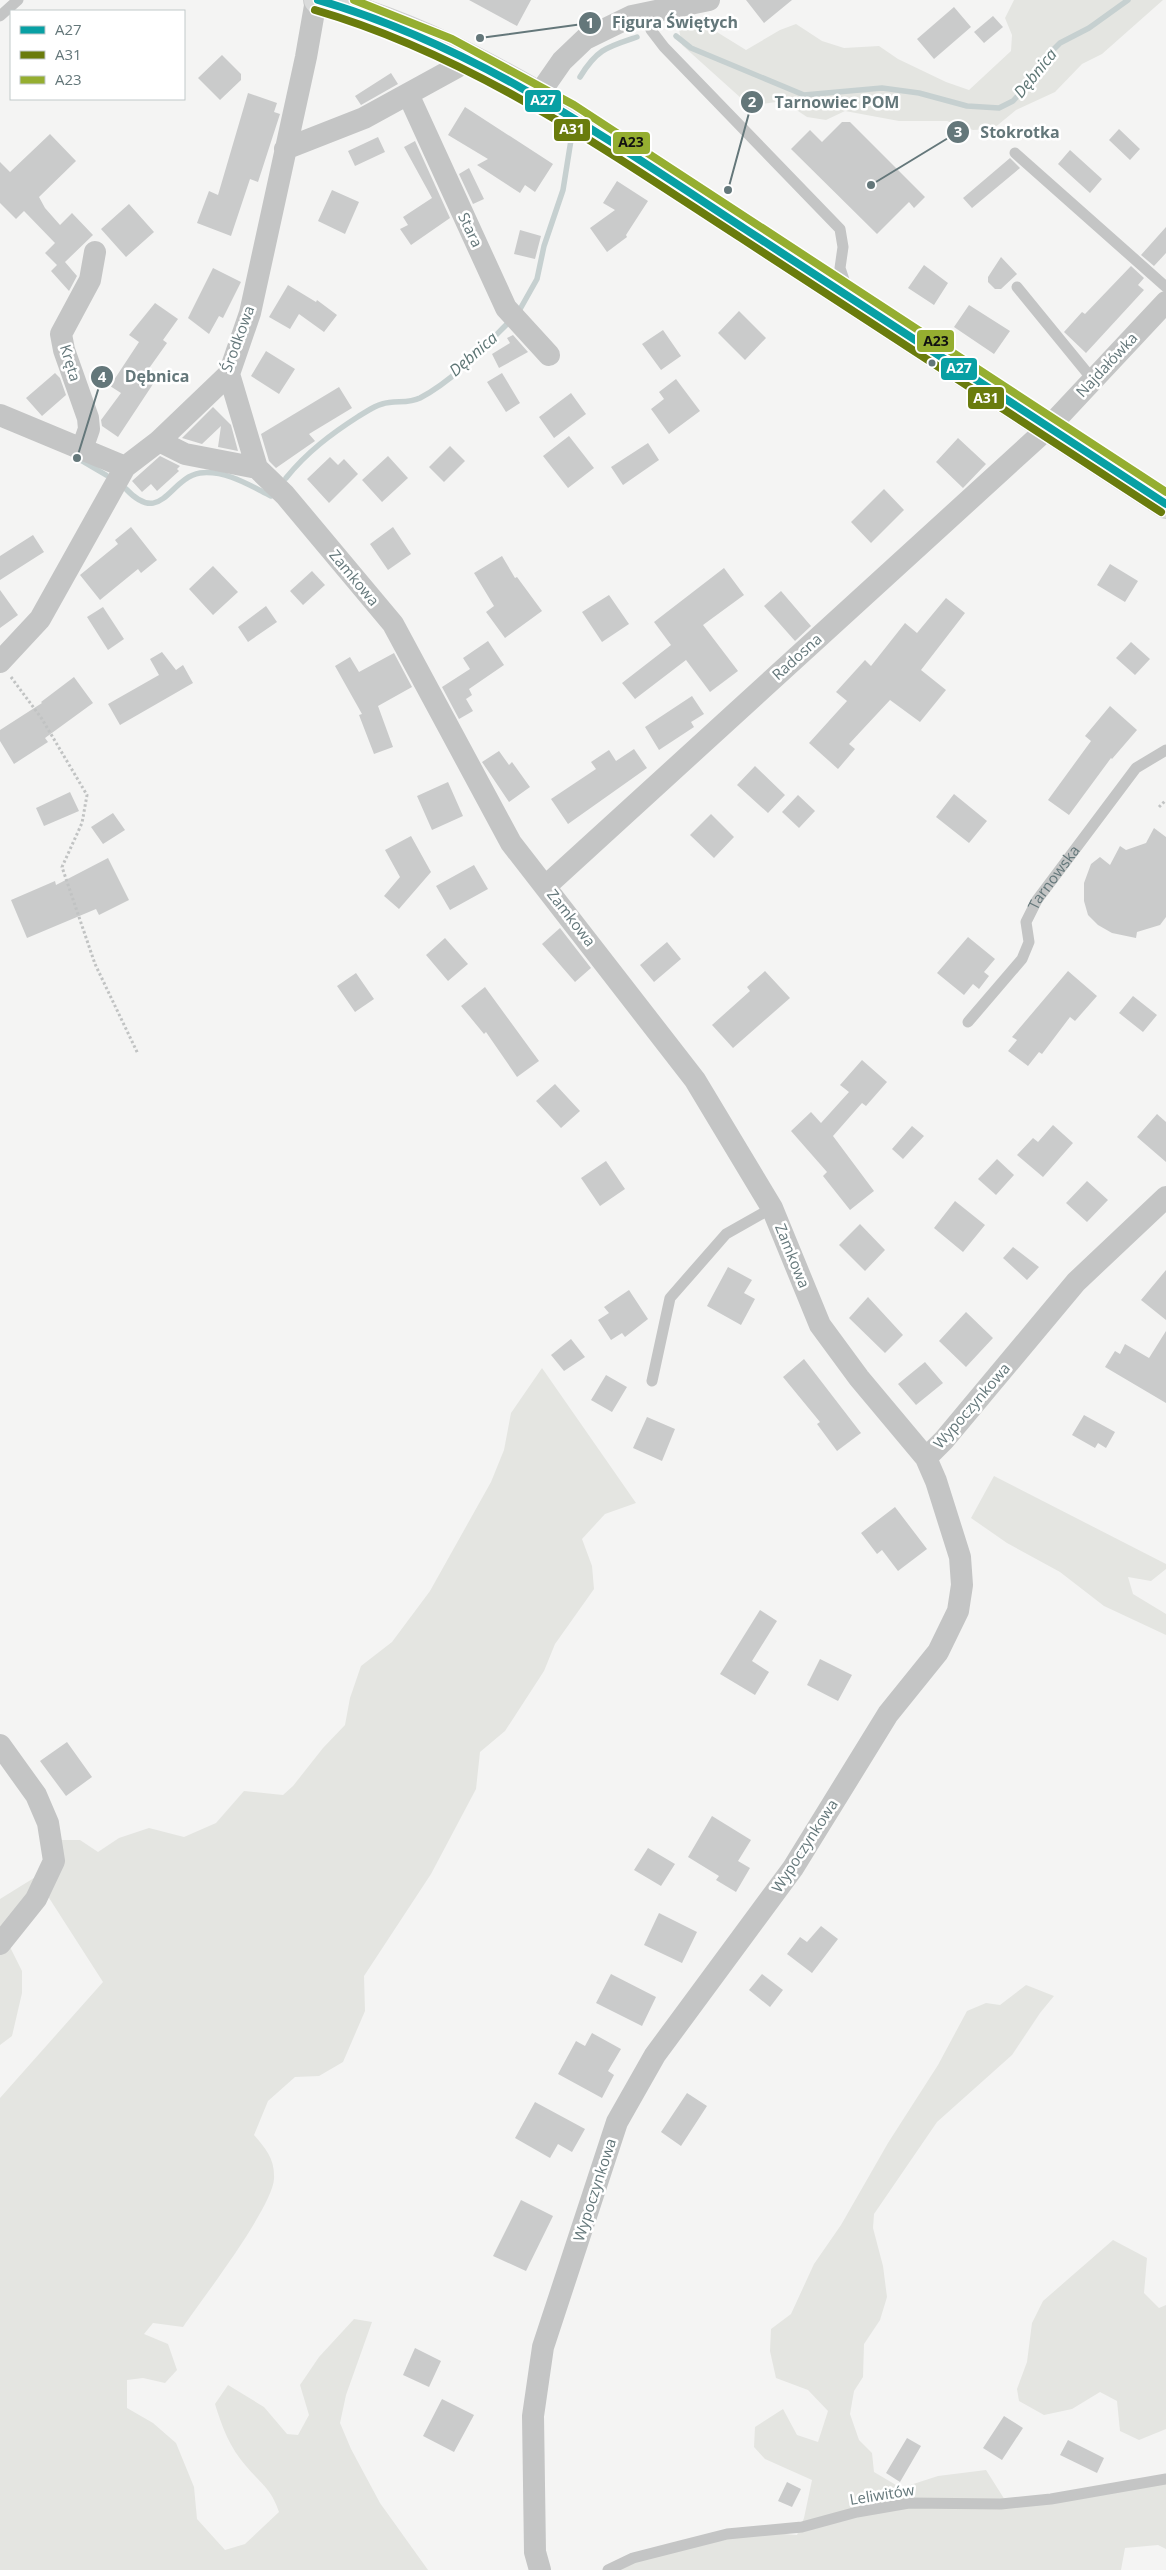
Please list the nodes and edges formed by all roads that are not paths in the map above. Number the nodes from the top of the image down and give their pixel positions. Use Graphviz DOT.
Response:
graph roads {
  1 [pos="18,0"];
  2 [pos="709,0"];
  3 [pos="325,1"];
  4 [pos="647,13"];
  5 [pos="0,16"];
  6 [pos="466,55"];
  7 [pos="408,94"];
  8 [pos="540,97"];
  9 [pos="285,149"];
  10 [pos="1015,153"];
  11 [pos="95,252"];
  12 [pos="1017,287"];
  13 [pos="1166,287"];
  14 [pos="850,298"];
  15 [pos="1166,302"];
  16 [pos="549,355"];
  17 [pos="229,374"];
  18 [pos="1092,380"];
  19 [pos="0,415"];
  20 [pos="1048,428"];
  21 [pos="159,440"];
  22 [pos="82,449"];
  23 [pos="125,467"];
  24 [pos="257,468"];
  25 [pos="1166,504"];
  26 [pos="3,666"];
  27 [pos="1166,750"];
  28 [pos="546,886"];
  29 [pos="968,1022"];
  30 [pos="1166,1197"];
  31 [pos="772,1208"];
  32 [pos="652,1381"];
  33 [pos="926,1458"];
  34 [pos="0,1745"];
  35 [pos="0,1944"];
  36 [pos="1166,2479"];
  37 [pos="540,2570"];
  38 [pos="608,2570"];
  1 -- 5 [label="lane"];
  2 -- 4 [label="street"];
  3 -- 6 [label="main road"];
  3 -- 9 [label="street, Środkowa"];
  4 -- 8 [label="street"];
  4 -- 14 [label="lane"];
  6 -- 7 [label="street"];
  6 -- 8 [label="main road"];
  7 -- 9 [label="street"];
  7 -- 16 [label="street, Stara"];
  8 -- 14 [label="main road"];
  9 -- 17 [label="street, Środkowa"];
  10 -- 13 [label="lane"];
  11 -- 22 [label="street, Kręta"];
  12 -- 18 [label="lane"];
  14 -- 20 [label="main road"];
  15 -- 18 [label="street, Najdałówka"];
  17 -- 21 [label="street, Środkowa"];
  17 -- 24 [label="street, Zamkowa"];
  18 -- 20 [label="street, Najdałówka"];
  19 -- 22 [label="street"];
  20 -- 25 [label="main road"];
  20 -- 28 [label="street, Radosna"];
  21 -- 23 [label="street, Środkowa"];
  21 -- 24 [label="street"];
  22 -- 23 [label="street"];
  23 -- 26 [label="street, Środkowa"];
  24 -- 28 [label="street, Zamkowa"];
  27 -- 29 [label="lane, Tarnowska"];
  28 -- 31 [label="street, Zamkowa"];
  30 -- 33 [label="street, Wypoczynkowa"];
  31 -- 32 [label="lane"];
  31 -- 33 [label="street, Zamkowa"];
  33 -- 37 [label="street, Wypoczynkowa"];
  34 -- 35 [label="street"];
  36 -- 38 [label="lane, Leliwitów"];
}
